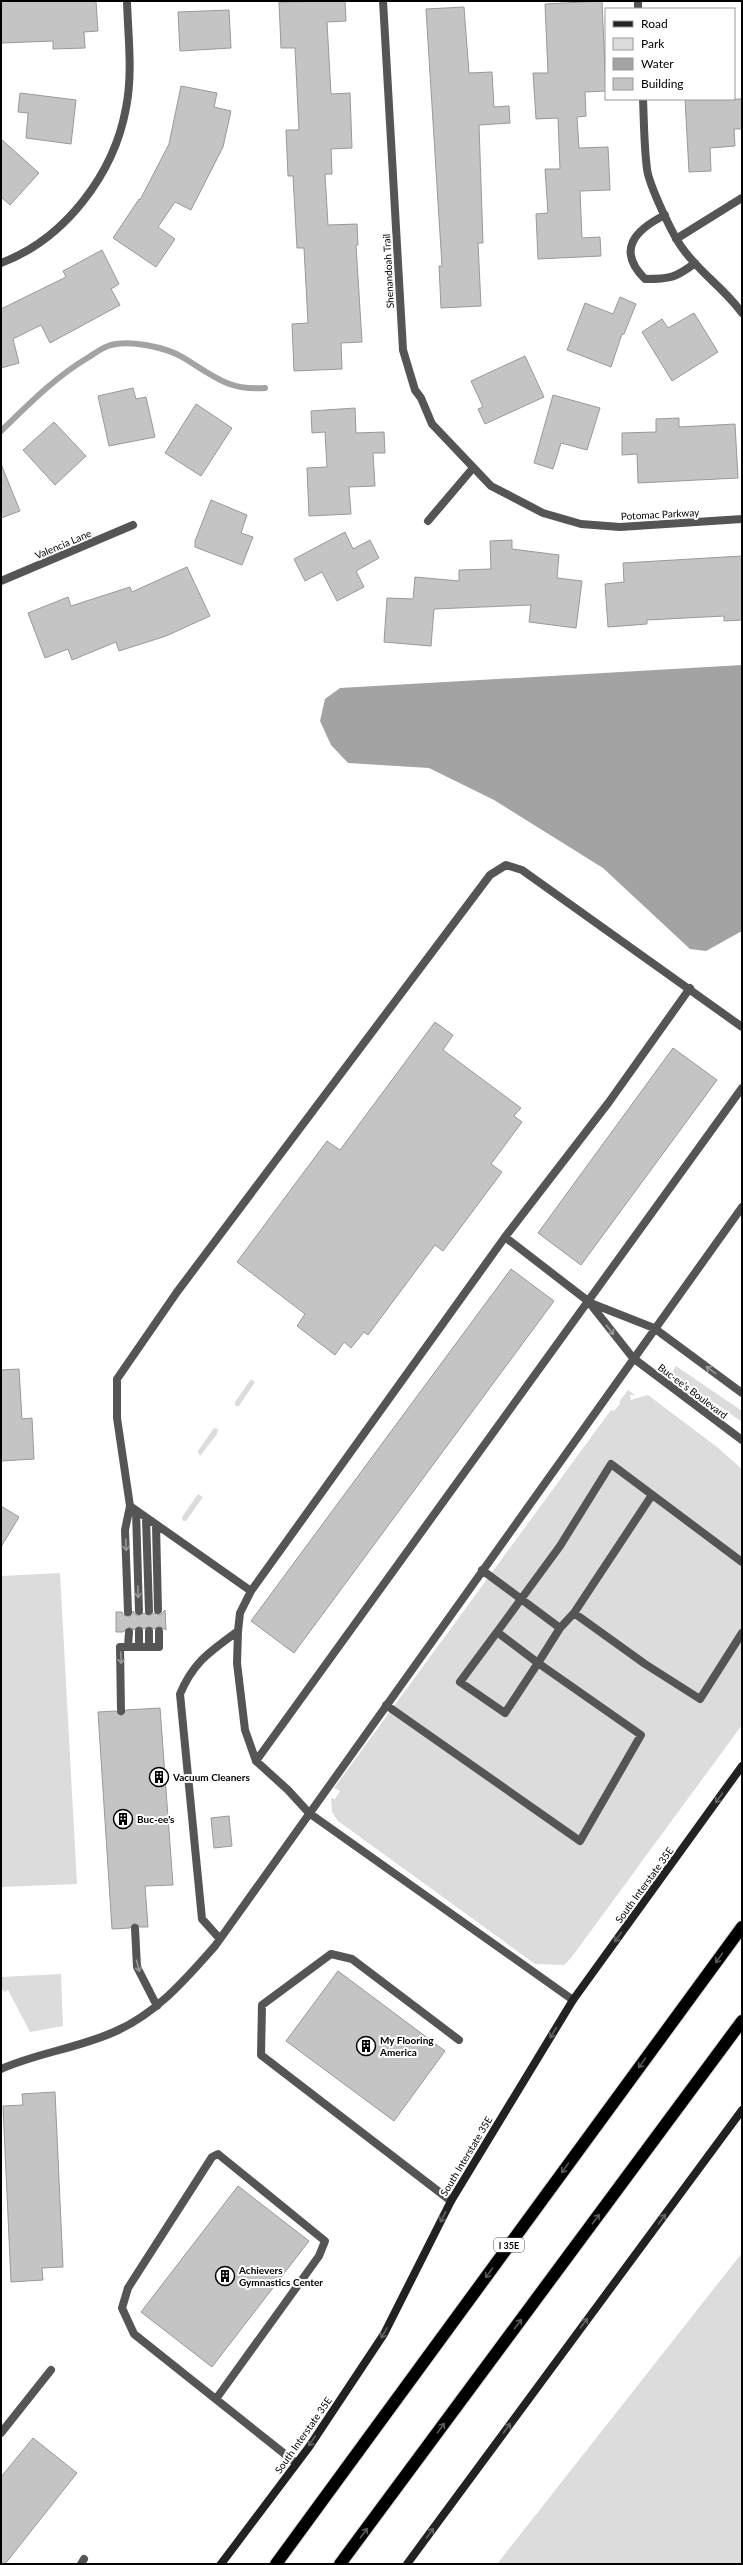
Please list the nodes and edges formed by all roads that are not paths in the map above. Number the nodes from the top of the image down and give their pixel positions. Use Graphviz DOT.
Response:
graph roads {
  1 [pos="126,1"];
  2 [pos="383,1"];
  3 [pos="643,100"];
  4 [pos="742,198"];
  5 [pos="665,215"];
  6 [pos="676,239"];
  7 [pos="1,263"];
  8 [pos="695,263"];
  9 [pos="742,313"];
  10 [pos="473,468"];
  11 [pos="512,496"];
  12 [pos="742,519"];
  13 [pos="428,521"];
  14 [pos="133,526"];
  15 [pos="1,581"];
  16 [pos="690,988"];
  17 [pos="742,1027"];
  18 [pos="742,1088"];
  19 [pos="742,1207"];
  20 [pos="505,1237"];
  21 [pos="588,1301"];
  22 [pos="654,1328"];
  23 [pos="633,1358"];
  24 [pos="742,1393"];
  25 [pos="742,1440"];
  26 [pos="652,1495"];
  27 [pos="133,1508"];
  28 [pos="146,1518"];
  29 [pos="156,1525"];
  30 [pos="742,1562"];
  31 [pos="482,1570"];
  32 [pos="251,1591"];
  33 [pos="521,1599"];
  34 [pos="158,1610"];
  35 [pos="139,1611"];
  36 [pos="148,1611"];
  37 [pos="128,1612"];
  38 [pos="574,1613"];
  39 [pos="560,1628"];
  40 [pos="139,1631"];
  41 [pos="149,1631"];
  42 [pos="159,1631"];
  43 [pos="238,1631"];
  44 [pos="129,1632"];
  45 [pos="497,1632"];
  46 [pos="742,1632"];
  47 [pos="128,1647"];
  48 [pos="139,1647"];
  49 [pos="150,1647"];
  50 [pos="538,1663"];
  51 [pos="386,1705"];
  52 [pos="121,1710"];
  53 [pos="256,1761"];
  54 [pos="742,1766"];
  55 [pos="308,1813"];
  56 [pos="742,1927"];
  57 [pos="135,1928"];
  58 [pos="220,1939"];
  59 [pos="573,2000"];
  60 [pos="157,2006"];
  61 [pos="742,2021"];
  62 [pos="459,2040"];
  63 [pos="1,2069"];
  64 [pos="742,2110"];
  65 [pos="451,2201"];
  66 [pos="51,2370"];
  67 [pos="216,2400"];
  68 [pos="1,2433"];
  69 [pos="296,2463"];
  70 [pos="221,2564"];
  71 [pos="276,2564"];
  72 [pos="340,2564"];
  73 [pos="407,2564"];
  1 -- 7 [label="street"];
  2 -- 10 [label="street, Shenandoah Trail"];
  3 -- 5 [label="street"];
  4 -- 6 [label="street"];
  5 -- 6 [label="street"];
  5 -- 8 [label="street"];
  6 -- 8 [label="street"];
  8 -- 9 [label="street"];
  10 -- 11 [label="street, Shenandoah Trail"];
  10 -- 13 [label="street"];
  11 -- 12 [label="street, Potomac Parkway"];
  14 -- 15 [label="street, Valencia Lane"];
  16 -- 17 [label="street"];
  16 -- 20 [label="street"];
  16 -- 27 [label="street"];
  18 -- 21 [label="street"];
  19 -- 22 [label="street"];
  20 -- 21 [label="street"];
  20 -- 32 [label="street"];
  21 -- 22 [label="street"];
  21 -- 23 [label="street, Buc-ee's Boulevard, one-way"];
  21 -- 53 [label="street"];
  22 -- 23 [label="street"];
  24 -- 22 [label="street, one-way"];
  23 -- 25 [label="street, Buc-ee's Boulevard"];
  23 -- 31 [label="street"];
  26 -- 30 [label="street"];
  26 -- 33 [label="street"];
  26 -- 38 [label="street"];
  27 -- 28 [label="street"];
  27 -- 35 [label="street, one-way"];
  27 -- 37 [label="street, one-way"];
  28 -- 29 [label="street"];
  28 -- 36 [label="street"];
  29 -- 32 [label="street"];
  29 -- 34 [label="street"];
  31 -- 33 [label="street"];
  31 -- 51 [label="street"];
  32 -- 43 [label="street"];
  33 -- 39 [label="street"];
  33 -- 45 [label="street"];
  38 -- 39 [label="street"];
  38 -- 46 [label="street"];
  39 -- 50 [label="street"];
  40 -- 48 [label="street"];
  41 -- 49 [label="street"];
  42 -- 49 [label="street"];
  43 -- 53 [label="street"];
  43 -- 58 [label="street"];
  44 -- 47 [label="street"];
  45 -- 50 [label="street"];
  45 -- 50 [label="street"];
  47 -- 48 [label="street"];
  47 -- 52 [label="street, one-way"];
  48 -- 49 [label="street"];
  50 -- 51 [label="street"];
  51 -- 55 [label="street"];
  53 -- 55 [label="street"];
  54 -- 59 [label="main road, South Interstate 35E, one-way"];
  55 -- 58 [label="street"];
  55 -- 59 [label="street"];
  56 -- 71 [label="highway, I 35E, one-way"];
  57 -- 60 [label="street, one-way"];
  58 -- 60 [label="street"];
  59 -- 65 [label="main road, South Interstate 35E, one-way"];
  60 -- 63 [label="street"];
  72 -- 61 [label="highway, one-way"];
  62 -- 65 [label="street"];
  73 -- 64 [label="main road, one-way"];
  65 -- 69 [label="main road, South Interstate 35E, one-way"];
  66 -- 68 [label="street"];
  67 -- 67 [label="street"];
  67 -- 69 [label="street"];
  69 -- 70 [label="main road, South Interstate 35E"];
}
